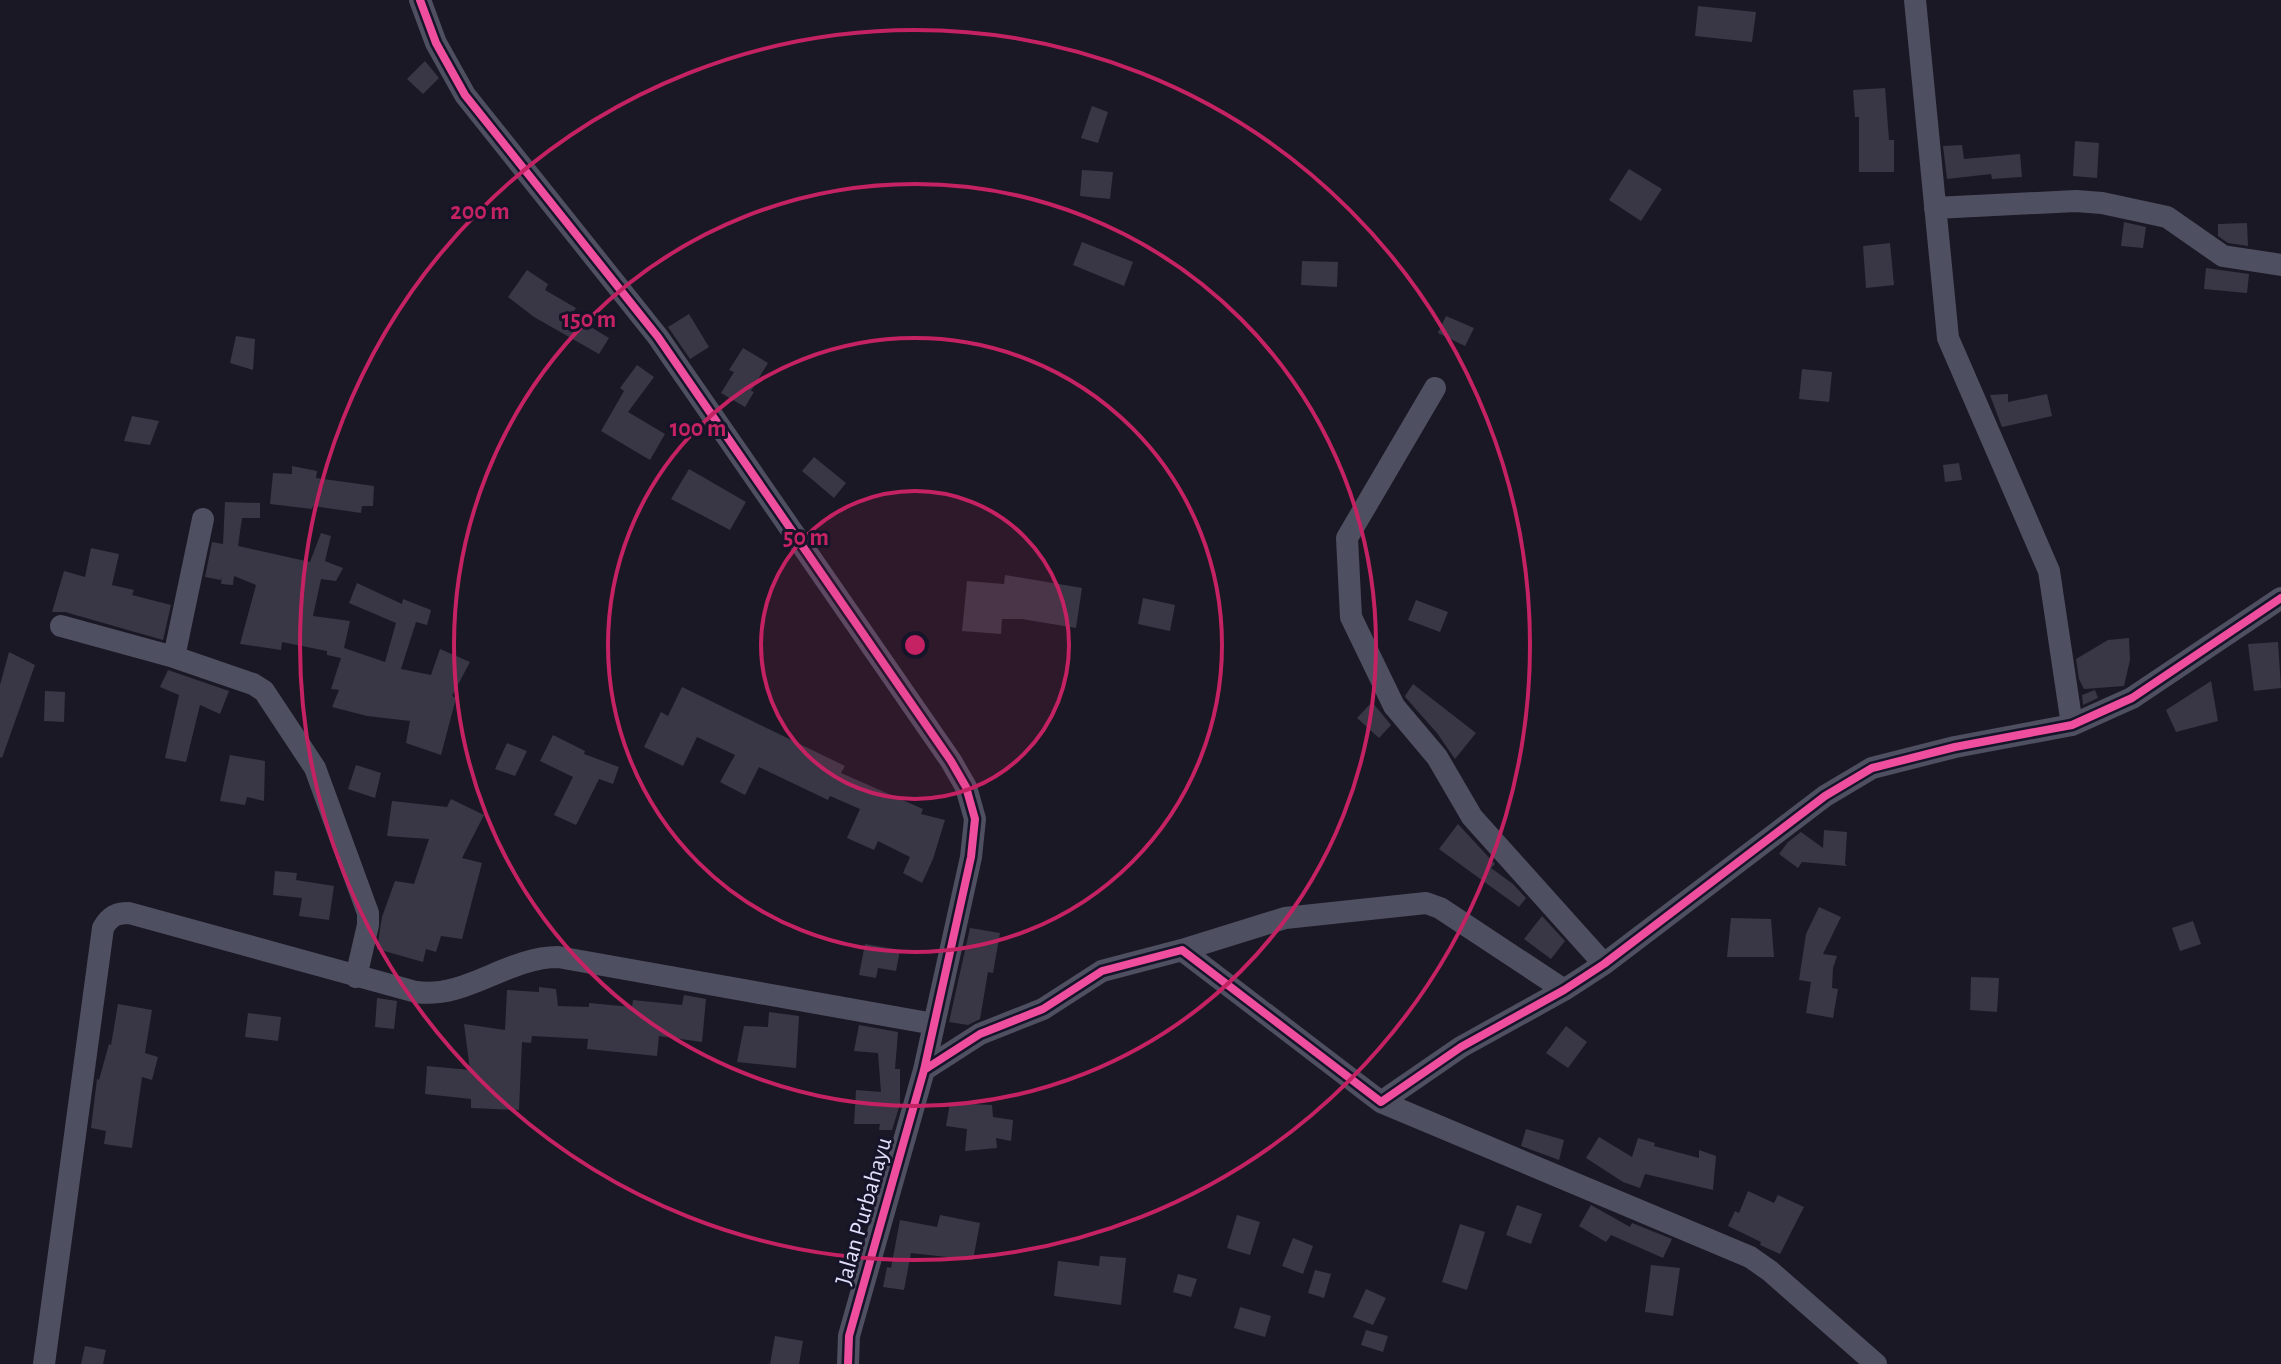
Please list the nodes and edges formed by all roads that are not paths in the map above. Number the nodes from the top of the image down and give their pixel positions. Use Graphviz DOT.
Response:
graph roads {
  1 [pos="420,0"];
  2 [pos="1915,0"];
  3 [pos="1935,208"];
  4 [pos="2281,265"];
  5 [pos="1435,388"];
  6 [pos="203,519"];
  7 [pos="2281,598"];
  8 [pos="61,626"];
  9 [pos="174,657"];
  10 [pos="2072,725"];
  11 [pos="1182,950"];
  12 [pos="1604,964"];
  13 [pos="356,977"];
  14 [pos="1564,990"];
  15 [pos="934,1024"];
  16 [pos="924,1070"];
  17 [pos="1381,1102"];
  18 [pos="44,1364"];
  19 [pos="848,1364"];
  20 [pos="1876,1364"];
  1 -- 15 [label="street, Jalan Purbahayu"];
  2 -- 3 [label="street"];
  3 -- 4 [label="street"];
  3 -- 10 [label="street"];
  5 -- 12 [label="street"];
  6 -- 9 [label="street"];
  7 -- 10 [label="street"];
  8 -- 9 [label="street"];
  9 -- 13 [label="street"];
  10 -- 12 [label="street"];
  11 -- 14 [label="street"];
  11 -- 16 [label="street"];
  11 -- 17 [label="street"];
  12 -- 14 [label="street"];
  13 -- 15 [label="street"];
  13 -- 18 [label="street"];
  14 -- 17 [label="street"];
  15 -- 16 [label="street, Jalan Purbahayu"];
  16 -- 19 [label="street, Jalan Purbahayu"];
  17 -- 20 [label="street"];
}
